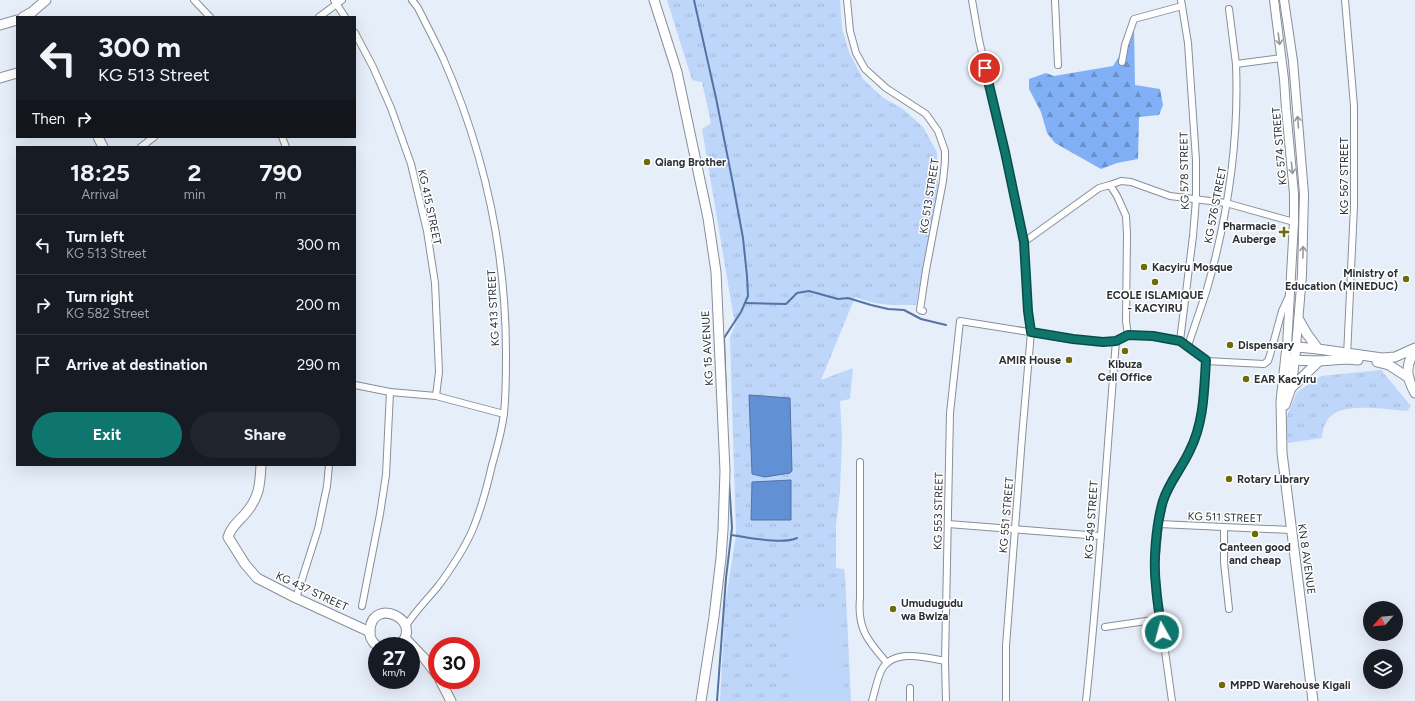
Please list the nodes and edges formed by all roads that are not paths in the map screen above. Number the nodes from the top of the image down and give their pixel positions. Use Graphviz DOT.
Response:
graph roads {
  1 [pos="46,0"];
  2 [pos="194,0"];
  3 [pos="412,0"];
  4 [pos="654,0"];
  5 [pos="847,0"];
  6 [pos="972,0"];
  7 [pos="1055,0"];
  8 [pos="1274,0"];
  9 [pos="1284,0"];
  10 [pos="1345,0"];
  11 [pos="338,1"];
  12 [pos="1182,3"];
  13 [pos="1229,9"];
  14 [pos="25,16"];
  15 [pos="209,16"];
  16 [pos="320,16"];
  17 [pos="345,16"];
  18 [pos="16,20"];
  19 [pos="0,25"];
  20 [pos="356,35"];
  21 [pos="1282,58"];
  22 [pos="1122,62"];
  23 [pos="1058,64"];
  24 [pos="1236,64"];
  25 [pos="16,73"];
  26 [pos="0,78"];
  27 [pos="1296,108"];
  28 [pos="1286,109"];
  29 [pos="153,138"];
  30 [pos="142,146"];
  31 [pos="1110,185"];
  32 [pos="1294,194"];
  33 [pos="1304,194"];
  34 [pos="1196,199"];
  35 [pos="1226,203"];
  36 [pos="1294,222"];
  37 [pos="1024,242"];
  38 [pos="1291,290"];
  39 [pos="923,311"];
  40 [pos="1299,320"];
  41 [pos="1031,332"];
  42 [pos="1128,335"];
  43 [pos="1116,341"];
  44 [pos="1180,341"];
  45 [pos="1188,346"];
  46 [pos="1292,347"];
  47 [pos="1318,348"];
  48 [pos="1415,349"];
  49 [pos="1347,356"];
  50 [pos="1206,360"];
  51 [pos="1291,360"];
  52 [pos="1319,361"];
  53 [pos="1409,378"];
  54 [pos="356,385"];
  55 [pos="1291,388"];
  56 [pos="390,392"];
  57 [pos="1415,393"];
  58 [pos="436,396"];
  59 [pos="504,414"];
  60 [pos="1280,420"];
  61 [pos="860,462"];
  62 [pos="261,466"];
  63 [pos="329,466"];
  64 [pos="948,524"];
  65 [pos="1159,524"];
  66 [pos="1224,528"];
  67 [pos="1015,530"];
  68 [pos="1291,530"];
  69 [pos="1100,536"];
  70 [pos="296,598"];
  71 [pos="362,606"];
  72 [pos="418,608"];
  73 [pos="1229,609"];
  74 [pos="400,618"];
  75 [pos="1160,619"];
  76 [pos="372,622"];
  77 [pos="358,626"];
  78 [pos="406,626"];
  79 [pos="1105,628"];
  80 [pos="370,632"];
  81 [pos="371,637"];
  82 [pos="405,637"];
  83 [pos="420,657"];
  84 [pos="945,661"];
  85 [pos="887,664"];
  86 [pos="428,665"];
  87 [pos="910,688"];
  88 [pos="445,689"];
  89 [pos="451,701"];
  90 [pos="701,701"];
  91 [pos="872,701"];
  92 [pos="910,701"];
  93 [pos="946,701"];
  94 [pos="1006,701"];
  95 [pos="1086,701"];
  96 [pos="1172,701"];
  97 [pos="1312,701"];
  1 -- 14 [label="main road"];
  2 -- 15 [label="street"];
  3 -- 59 [label="street, KG 413 STREET"];
  4 -- 90 [label="main road, KG 15 AVENUE"];
  5 -- 39 [label="street, KG 513 STREET"];
  6 -- 37 [label="street, KG 551 STREET"];
  7 -- 23 [label="street"];
  8 -- 21 [label="street, KG 574 STREET, one-way"];
  9 -- 27 [label="street"];
  10 -- 49 [label="street, KG 567 STREET"];
  11 -- 16 [label="street"];
  11 -- 17 [label="street"];
  12 -- 22 [label="street"];
  12 -- 34 [label="street, KG 578 STREET"];
  13 -- 24 [label="street, KG 576 STREET"];
  18 -- 19 [label="main road"];
  20 -- 58 [label="street, KG 415 STREET"];
  21 -- 24 [label="street"];
  21 -- 28 [label="street, KG 574 STREET"];
  24 -- 35 [label="street, KG 576 STREET"];
  25 -- 26 [label="main road"];
  27 -- 28 [label="street"];
  33 -- 27 [label="street, one-way"];
  28 -- 32 [label="street, KG 574 STREET, one-way"];
  29 -- 30 [label="street"];
  31 -- 34 [label="street"];
  31 -- 37 [label="street"];
  31 -- 42 [label="street"];
  32 -- 33 [label="street"];
  32 -- 36 [label="street, KG 574 STREET"];
  40 -- 33 [label="street, one-way"];
  34 -- 35 [label="street"];
  34 -- 44 [label="street, KG 578 STREET"];
  35 -- 36 [label="street"];
  35 -- 45 [label="street, KG 576 STREET"];
  36 -- 38 [label="street, KG 574 STREET"];
  37 -- 41 [label="street, KG 551 STREET"];
  38 -- 46 [label="street, KG 574 STREET"];
  38 -- 50 [label="street, KG 574 STREET"];
  40 -- 46 [label="street"];
  40 -- 47 [label="main road"];
  41 -- 43 [label="street"];
  41 -- 64 [label="street, KG 553 STREET"];
  41 -- 67 [label="street, KG 551 STREET"];
  42 -- 43 [label="street"];
  42 -- 44 [label="street"];
  43 -- 69 [label="street, KG 549 STREET"];
  44 -- 45 [label="street"];
  45 -- 50 [label="street"];
  46 -- 47 [label="main road"];
  46 -- 51 [label="main road"];
  47 -- 49 [label="main road"];
  48 -- 49 [label="main road"];
  48 -- 53 [label="main road"];
  49 -- 52 [label="main road"];
  49 -- 53 [label="main road"];
  50 -- 65 [label="street"];
  51 -- 52 [label="main road"];
  51 -- 55 [label="main road, KN 8 AVENUE"];
  51 -- 60 [label="main road, KN 8 AVENUE"];
  52 -- 55 [label="main road"];
  53 -- 57 [label="main road"];
  54 -- 56 [label="street"];
  55 -- 60 [label="main road, KN 8 AVENUE"];
  56 -- 58 [label="street"];
  56 -- 71 [label="street"];
  58 -- 59 [label="street"];
  59 -- 72 [label="street, KG 413 STREET"];
  60 -- 68 [label="main road, KN 8 AVENUE"];
  61 -- 85 [label="street"];
  62 -- 70 [label="main road, KG 437 STREET"];
  63 -- 70 [label="street"];
  64 -- 67 [label="street"];
  64 -- 84 [label="street, KG 553 STREET"];
  65 -- 66 [label="street, KG 511 STREET"];
  65 -- 75 [label="street"];
  66 -- 68 [label="street, KG 511 STREET"];
  66 -- 73 [label="street"];
  67 -- 69 [label="street"];
  67 -- 94 [label="street, KG 551 STREET"];
  68 -- 97 [label="main road, KN 8 AVENUE"];
  69 -- 95 [label="street, KG 549 STREET"];
  70 -- 77 [label="main road, KG 437 STREET"];
  72 -- 74 [label="street, KG 413 STREET"];
  72 -- 78 [label="street, KG 413 STREET"];
  74 -- 76 [label="main road"];
  74 -- 78 [label="main road"];
  75 -- 79 [label="street"];
  75 -- 96 [label="street"];
  76 -- 77 [label="main road"];
  76 -- 80 [label="main road"];
  77 -- 80 [label="main road, KG 437 STREET"];
  78 -- 82 [label="main road"];
  80 -- 81 [label="main road"];
  83 -- 86 [label="main road"];
  84 -- 85 [label="street"];
  84 -- 93 [label="street, KG 553 STREET"];
  85 -- 91 [label="street"];
  87 -- 92 [label="street"];
  88 -- 89 [label="main road"];
}
